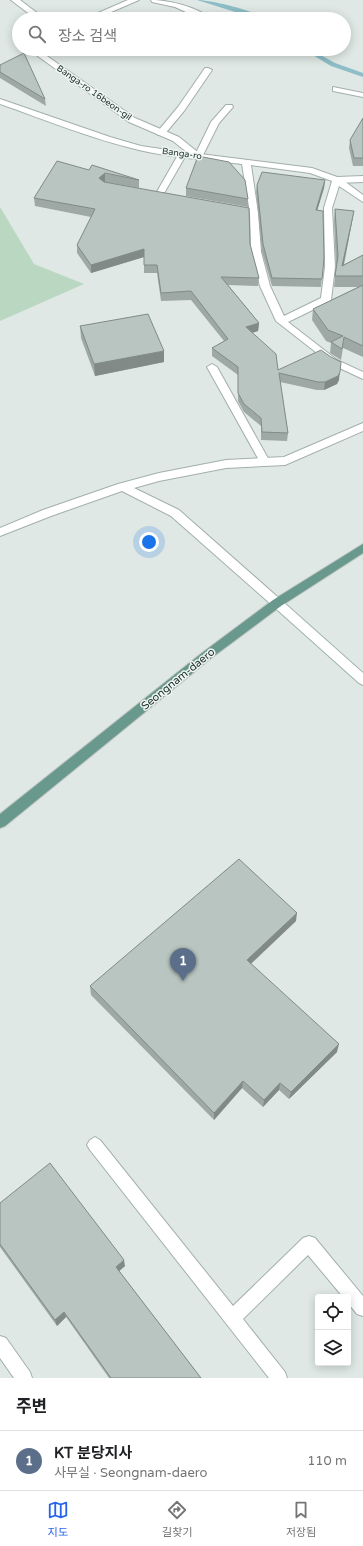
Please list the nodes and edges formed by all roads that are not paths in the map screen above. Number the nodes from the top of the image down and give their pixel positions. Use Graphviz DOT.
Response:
graph roads {
  1 [pos="15,0"];
  2 [pos="135,0"];
  3 [pos="155,0"];
  4 [pos="31,12"];
  5 [pos="105,12"];
  6 [pos="192,12"];
  7 [pos="42,56"];
  8 [pos="208,70"];
  9 [pos="336,89"];
  10 [pos="363,95"];
  11 [pos="0,101"];
  12 [pos="229,107"];
  13 [pos="161,132"];
  14 [pos="182,156"];
  15 [pos="198,157"];
  16 [pos="246,162"];
  17 [pos="363,179"];
  18 [pos="337,180"];
  19 [pos="159,195"];
  20 [pos="363,199"];
  21 [pos="281,320"];
  22 [pos="212,367"];
  23 [pos="363,376"];
  24 [pos="363,427"];
  25 [pos="265,462"];
  26 [pos="122,487"];
  27 [pos="0,532"];
  28 [pos="363,548"];
  29 [pos="277,603"];
  30 [pos="363,680"];
  31 [pos="0,822"];
  32 [pos="95,1145"];
  33 [pos="363,1308"];
  34 [pos="232,1318"];
  35 [pos="0,1344"];
  36 [pos="24,1378"];
  37 [pos="279,1378"];
  1 -- 4 [label="street"];
  2 -- 5 [label="street"];
  3 -- 6 [label="street"];
  7 -- 13 [label="street, Banga-ro 16beon-gil"];
  8 -- 13 [label="street"];
  9 -- 10 [label="street"];
  11 -- 14 [label="street, Banga-ro"];
  12 -- 15 [label="street"];
  13 -- 15 [label="street, Banga-ro 16beon-gil"];
  14 -- 15 [label="street, Banga-ro"];
  14 -- 19 [label="street"];
  15 -- 16 [label="street, Banga-ro"];
  16 -- 18 [label="street, Banga-ro"];
  16 -- 21 [label="street"];
  17 -- 18 [label="street"];
  18 -- 20 [label="street, Banga-ro"];
  18 -- 21 [label="street"];
  21 -- 23 [label="street"];
  22 -- 25 [label="street"];
  24 -- 25 [label="street"];
  25 -- 26 [label="street"];
  26 -- 27 [label="street"];
  26 -- 29 [label="street"];
  28 -- 29 [label="main road, Seongnam-daero"];
  29 -- 30 [label="street"];
  29 -- 31 [label="main road, Seongnam-daero"];
  32 -- 34 [label="street"];
  33 -- 34 [label="street"];
  34 -- 37 [label="street"];
  35 -- 36 [label="street"];
}
